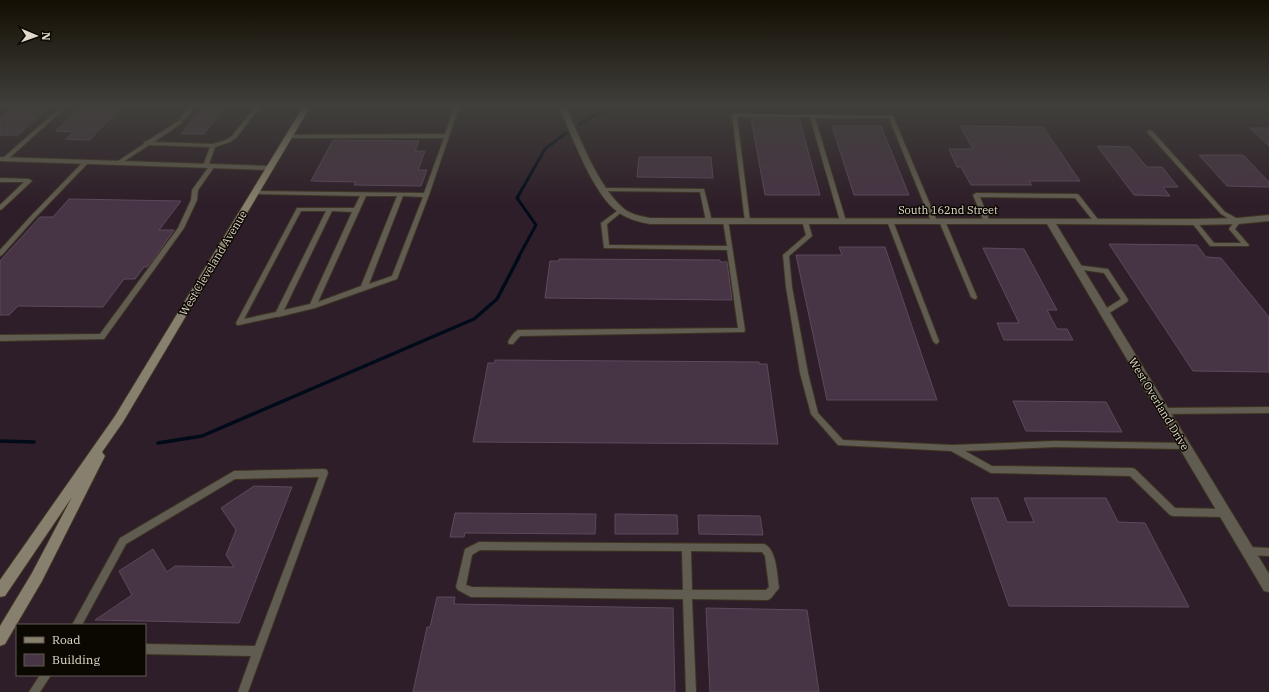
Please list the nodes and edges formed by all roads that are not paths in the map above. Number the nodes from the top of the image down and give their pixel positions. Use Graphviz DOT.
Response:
graph roads {
  1 [pos="25,139"];
  2 [pos="152,139"];
  3 [pos="231,139"];
  4 [pos="288,139"];
  5 [pos="446,139"];
  6 [pos="578,139"];
  7 [pos="737,139"];
  8 [pos="819,139"];
  9 [pos="901,139"];
  10 [pos="1157,139"];
  11 [pos="146,143"];
  12 [pos="214,146"];
  13 [pos="2,159"];
  14 [pos="86,162"];
  15 [pos="118,163"];
  16 [pos="209,166"];
  17 [pos="270,168"];
  18 [pos="0,180"];
  19 [pos="604,190"];
  20 [pos="255,192"];
  21 [pos="364,194"];
  22 [pos="401,194"];
  23 [pos="426,195"];
  24 [pos="0,208"];
  25 [pos="330,210"];
  26 [pos="356,210"];
  27 [pos="624,212"];
  28 [pos="1269,218"];
  29 [pos="709,221"];
  30 [pos="726,221"];
  31 [pos="747,221"];
  32 [pos="805,221"];
  33 [pos="843,221"];
  34 [pos="890,221"];
  35 [pos="938,221"];
  36 [pos="1238,221"];
  37 [pos="987,222"];
  38 [pos="1050,222"];
  39 [pos="1097,222"];
  40 [pos="1194,222"];
  41 [pos="730,248"];
  42 [pos="0,254"];
  43 [pos="1076,267"];
  44 [pos="364,288"];
  45 [pos="974,297"];
  46 [pos="314,306"];
  47 [pos="1104,313"];
  48 [pos="278,315"];
  49 [pos="0,338"];
  50 [pos="936,340"];
  51 [pos="511,342"];
  52 [pos="1269,410"];
  53 [pos="1163,411"];
  54 [pos="119,419"];
  55 [pos="1184,446"];
  56 [pos="952,448"];
  57 [pos="1225,513"];
  58 [pos="686,547"];
  59 [pos="1248,552"];
  60 [pos="1269,552"];
  61 [pos="1269,586"];
  62 [pos="0,591"];
  63 [pos="687,594"];
  64 [pos="78,624"];
  65 [pos="0,639"];
  66 [pos="146,649"];
  67 [pos="258,651"];
  68 [pos="45,676"];
  69 [pos="34,692"];
  70 [pos="243,692"];
  71 [pos="691,692"];
  1 -- 13 [label="lane"];
  2 -- 11 [label="lane"];
  3 -- 12 [label="lane"];
  4 -- 17 [label="main road, West Cleveland Avenue"];
  5 -- 23 [label="lane"];
  6 -- 19 [label="street"];
  7 -- 31 [label="lane"];
  8 -- 33 [label="lane"];
  9 -- 35 [label="lane"];
  10 -- 36 [label="lane"];
  11 -- 12 [label="lane"];
  11 -- 15 [label="lane"];
  12 -- 16 [label="lane"];
  13 -- 14 [label="street"];
  14 -- 15 [label="street"];
  14 -- 42 [label="lane"];
  15 -- 16 [label="street"];
  16 -- 17 [label="street"];
  16 -- 49 [label="lane"];
  17 -- 20 [label="main road, West Cleveland Avenue"];
  18 -- 24 [label="lane"];
  19 -- 27 [label="street"];
  19 -- 29 [label="lane"];
  20 -- 21 [label="lane"];
  20 -- 54 [label="main road, West Cleveland Avenue"];
  21 -- 22 [label="lane"];
  21 -- 26 [label="lane"];
  22 -- 23 [label="lane"];
  22 -- 44 [label="lane"];
  23 -- 44 [label="lane"];
  25 -- 26 [label="lane"];
  25 -- 48 [label="lane"];
  25 -- 48 [label="lane"];
  26 -- 46 [label="lane"];
  27 -- 29 [label="street, South 162nd Street"];
  27 -- 41 [label="lane"];
  28 -- 36 [label="street, South 162nd Street"];
  29 -- 30 [label="street, South 162nd Street"];
  30 -- 31 [label="street, South 162nd Street"];
  30 -- 41 [label="lane"];
  31 -- 32 [label="street, South 162nd Street"];
  32 -- 33 [label="street, South 162nd Street"];
  32 -- 56 [label="lane"];
  33 -- 34 [label="street, South 162nd Street"];
  34 -- 35 [label="street, South 162nd Street"];
  34 -- 50 [label="lane"];
  35 -- 37 [label="street, South 162nd Street"];
  35 -- 45 [label="lane"];
  36 -- 40 [label="street, South 162nd Street"];
  36 -- 40 [label="lane"];
  37 -- 38 [label="street, South 162nd Street"];
  37 -- 39 [label="lane"];
  38 -- 39 [label="street, South 162nd Street"];
  38 -- 43 [label="street, West Overland Drive"];
  39 -- 40 [label="street, South 162nd Street"];
  41 -- 51 [label="lane"];
  43 -- 47 [label="street, West Overland Drive"];
  43 -- 47 [label="lane"];
  44 -- 46 [label="lane"];
  46 -- 48 [label="lane"];
  47 -- 53 [label="street, West Overland Drive"];
  52 -- 53 [label="lane"];
  53 -- 55 [label="street, West Overland Drive"];
  54 -- 62 [label="main road, West Cleveland Avenue"];
  54 -- 65 [label="main road, West Cleveland Avenue"];
  55 -- 56 [label="lane"];
  55 -- 57 [label="street, West Overland Drive"];
  56 -- 57 [label="lane"];
  57 -- 59 [label="street, West Overland Drive"];
  58 -- 63 [label="lane"];
  58 -- 63 [label="lane"];
  58 -- 63 [label="lane"];
  59 -- 60 [label="lane"];
  59 -- 61 [label="street, West Overland Drive"];
  63 -- 71 [label="lane"];
  64 -- 67 [label="lane"];
  66 -- 67 [label="lane"];
  67 -- 70 [label="lane"];
  68 -- 69 [label="lane"];
}
